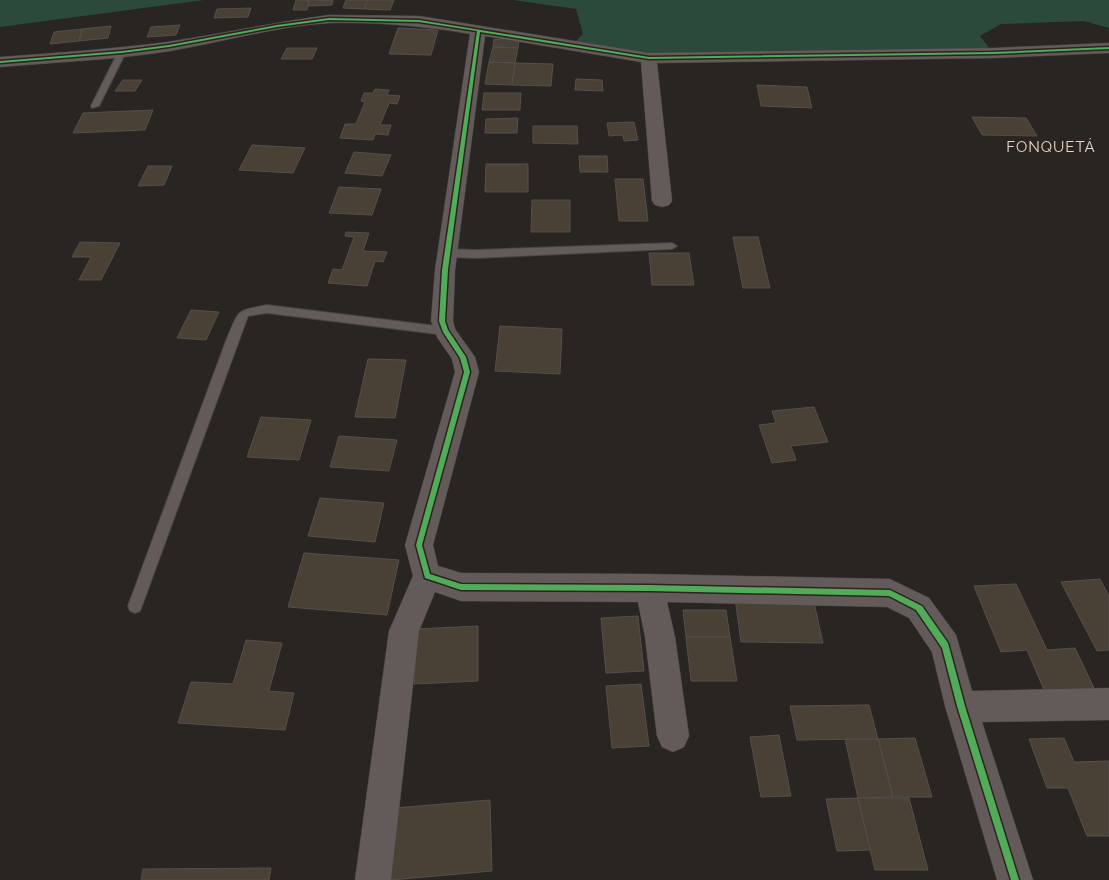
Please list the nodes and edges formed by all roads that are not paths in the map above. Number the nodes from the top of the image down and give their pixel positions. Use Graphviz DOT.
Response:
graph roads {
  1 [pos="478,32"];
  2 [pos="1109,48"];
  3 [pos="122,52"];
  4 [pos="648,58"];
  5 [pos="0,62"];
  6 [pos="95,106"];
  7 [pos="662,201"];
  8 [pos="672,246"];
  9 [pos="447,253"];
  10 [pos="445,331"];
  11 [pos="427,576"];
  12 [pos="649,588"];
  13 [pos="135,606"];
  14 [pos="1109,704"];
  15 [pos="961,706"];
  16 [pos="673,736"];
  17 [pos="373,880"];
  18 [pos="1015,880"];
  1 -- 3 [label="street"];
  1 -- 4 [label="street"];
  1 -- 9 [label="street"];
  2 -- 4 [label="street"];
  3 -- 5 [label="street"];
  3 -- 6 [label="lane"];
  4 -- 7 [label="street"];
  8 -- 9 [label="lane"];
  9 -- 10 [label="street"];
  10 -- 11 [label="street"];
  10 -- 13 [label="lane"];
  11 -- 12 [label="street"];
  11 -- 17 [label="street"];
  12 -- 15 [label="street"];
  12 -- 16 [label="street"];
  14 -- 15 [label="street"];
  15 -- 18 [label="street"];
}
